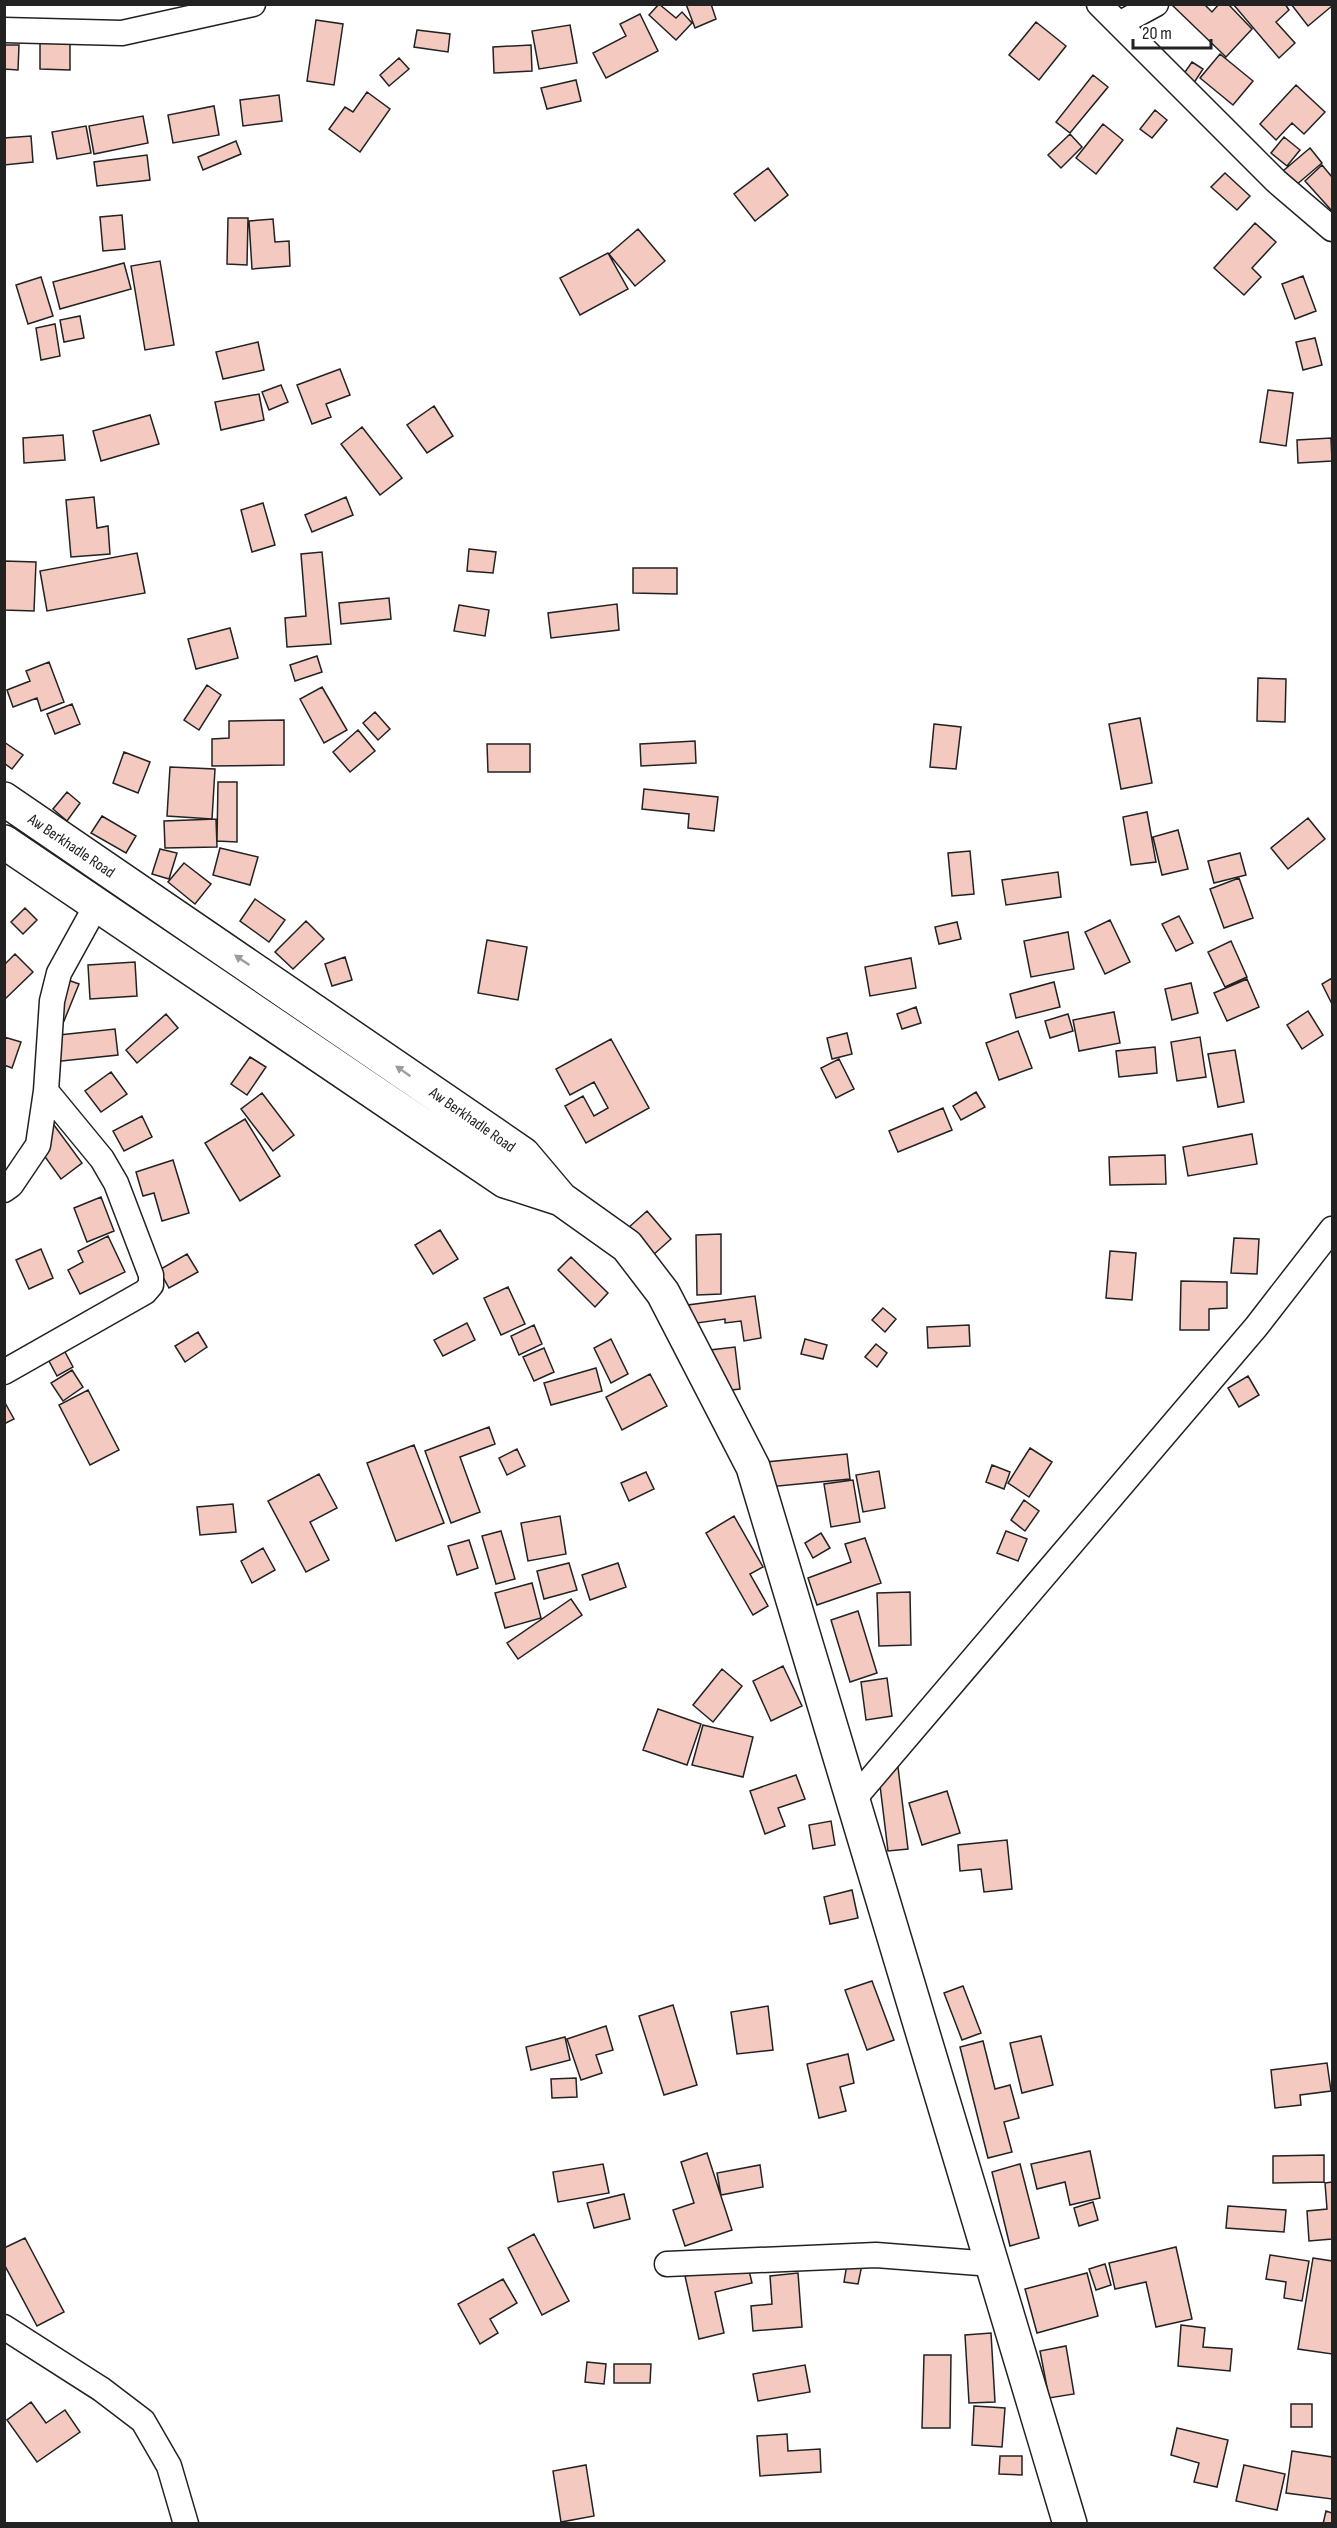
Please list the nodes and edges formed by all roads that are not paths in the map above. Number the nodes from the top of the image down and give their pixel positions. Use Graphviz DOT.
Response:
graph roads {
  1 [pos="253,4"];
  2 [pos="1099,4"];
  3 [pos="1156,4"];
  4 [pos="1119,24"];
  5 [pos="4,30"];
  6 [pos="1332,229"];
  7 [pos="4,799"];
  8 [pos="4,842"];
  9 [pos="97,904"];
  10 [pos="46,1091"];
  11 [pos="4,1190"];
  12 [pos="561,1199"];
  13 [pos="1332,1229"];
  14 [pos="4,1372"];
  15 [pos="853,1800"];
  16 [pos="667,2264"];
  17 [pos="992,2264"];
  18 [pos="4,2327"];
  19 [pos="186,2523"];
  20 [pos="1070,2523"];
  1 -- 5 [label="street"];
  2 -- 4 [label="street"];
  3 -- 4 [label="street"];
  4 -- 6 [label="street"];
  12 -- 7 [label="main road, Aw Berkhadle Road, one-way"];
  8 -- 9 [label="main road, Aw Berkhadle Road"];
  9 -- 10 [label="street"];
  9 -- 12 [label="main road, Aw Berkhadle Road"];
  10 -- 11 [label="street"];
  10 -- 14 [label="street"];
  12 -- 15 [label="main road"];
  13 -- 15 [label="street"];
  15 -- 17 [label="main road"];
  16 -- 17 [label="street"];
  17 -- 20 [label="main road"];
  18 -- 19 [label="street"];
}
